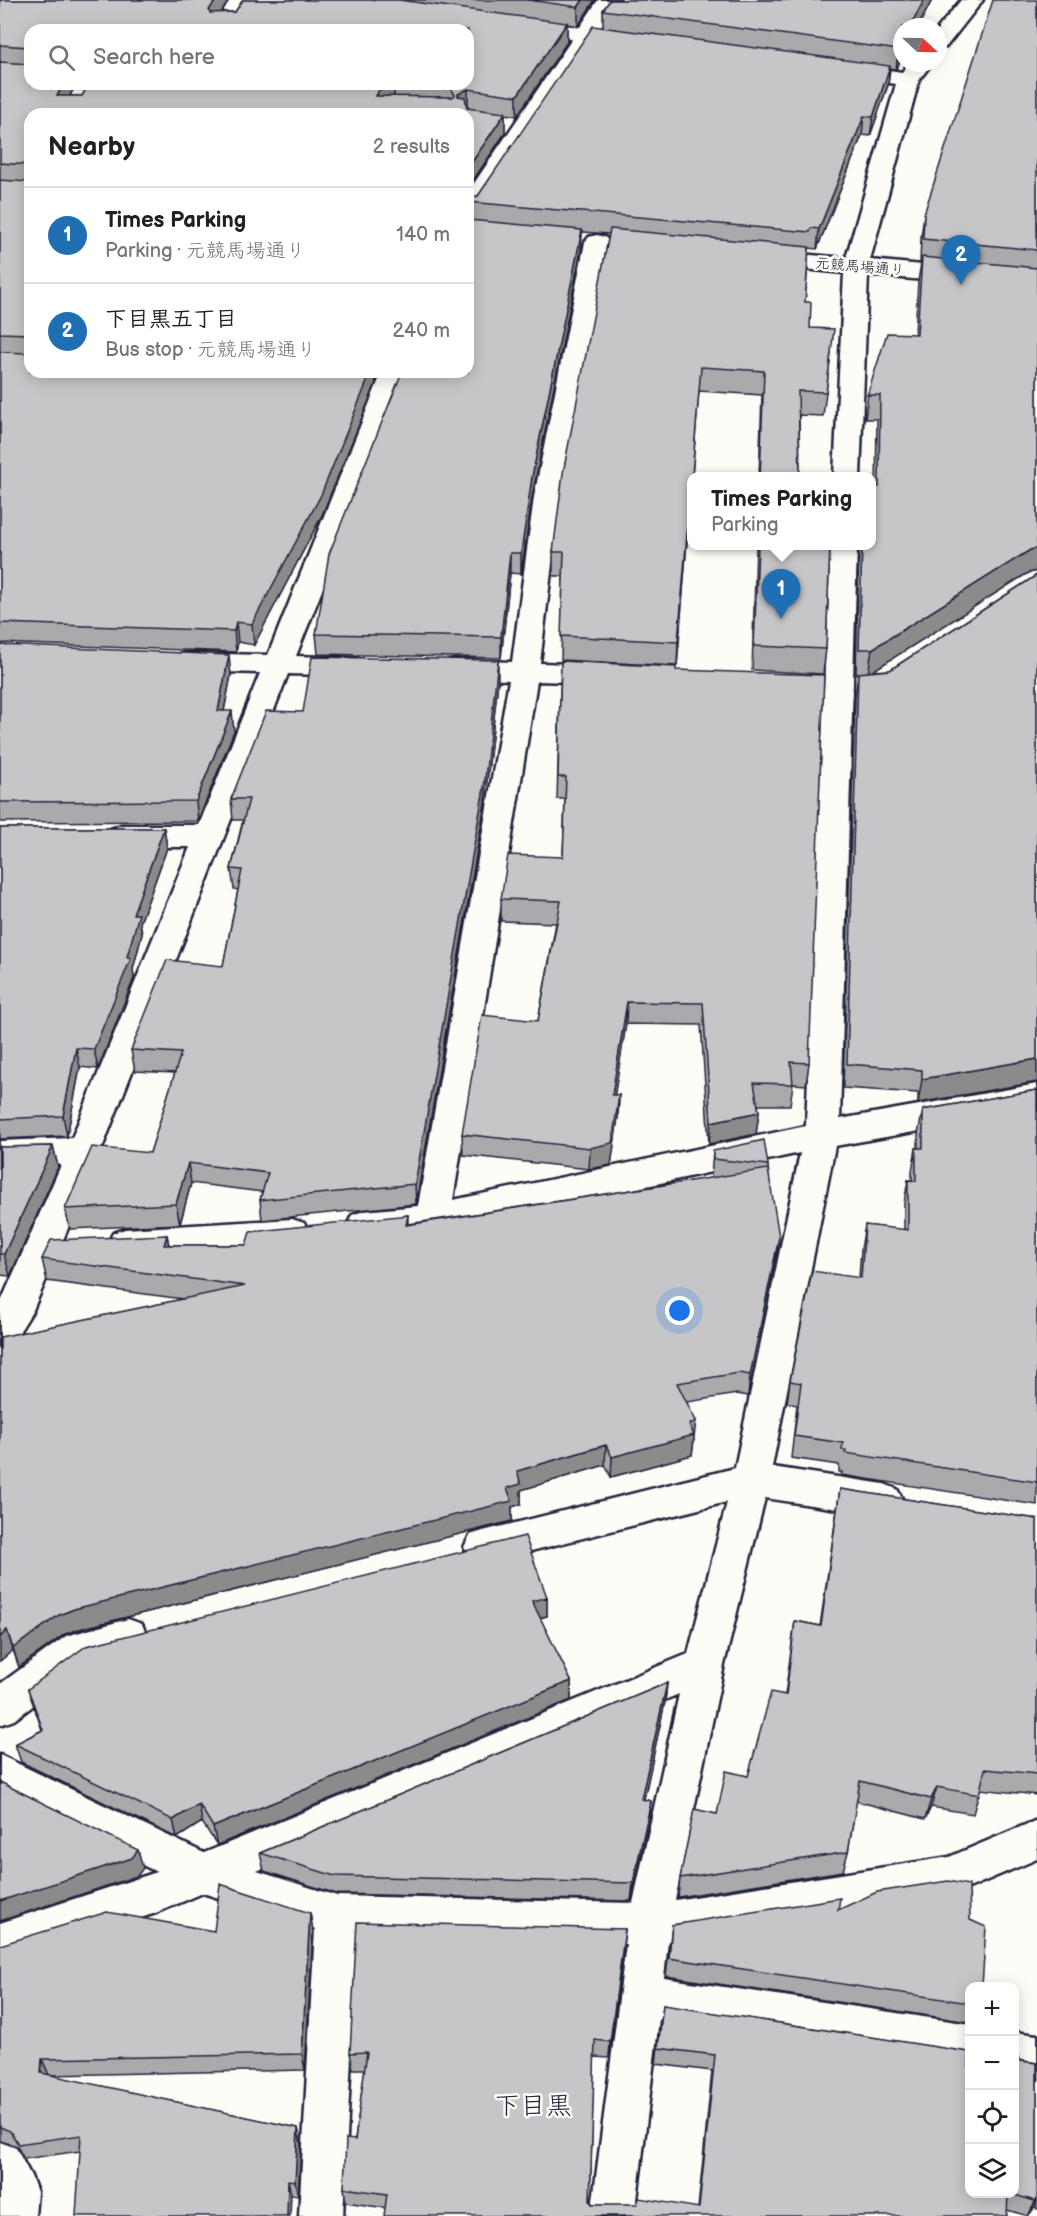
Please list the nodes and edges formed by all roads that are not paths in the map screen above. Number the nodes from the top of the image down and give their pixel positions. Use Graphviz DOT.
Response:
graph roads {
  1 [pos="609,0"];
  2 [pos="972,0"];
  3 [pos="504,24"];
  4 [pos="947,31"];
  5 [pos="585,35"];
  6 [pos="654,44"];
  7 [pos="827,68"];
  8 [pos="893,70"];
  9 [pos="914,72"];
  10 [pos="474,197"];
  11 [pos="597,242"];
  12 [pos="738,256"];
  13 [pos="856,267"];
  14 [pos="1037,284"];
  15 [pos="385,378"];
  16 [pos="847,472"];
  17 [pos="844,550"];
  18 [pos="161,661"];
  19 [pos="276,665"];
  20 [pos="383,668"];
  21 [pos="430,668"];
  22 [pos="525,670"];
  23 [pos="629,675"];
  24 [pos="93,836"];
  25 [pos="209,836"];
  26 [pos="1037,1097"];
  27 [pos="819,1136"];
  28 [pos="84,1152"];
  29 [pos="0,1154"];
  30 [pos="433,1218"];
  31 [pos="42,1246"];
  32 [pos="0,1332"];
  33 [pos="751,1480"];
  34 [pos="923,1506"];
  35 [pos="450,1556"];
  36 [pos="161,1628"];
  37 [pos="705,1665"];
  38 [pos="0,1707"];
  39 [pos="0,1774"];
  40 [pos="1037,1839"];
  41 [pos="204,1874"];
  42 [pos="337,1916"];
  43 [pos="649,1924"];
  44 [pos="0,1942"];
  45 [pos="640,1995"];
  46 [pos="965,2045"];
  47 [pos="1019,2054"];
  48 [pos="1037,2057"];
  49 [pos="0,2164"];
  50 [pos="13,2216"];
  51 [pos="321,2216"];
  52 [pos="613,2216"];
  1 -- 5 [label="street"];
  2 -- 4 [label="street"];
  3 -- 5 [label="street"];
  5 -- 6 [label="street"];
  5 -- 10 [label="street"];
  7 -- 8 [label="street"];
  9 -- 13 [label="street"];
  11 -- 22 [label="street"];
  12 -- 13 [label="street, 元競馬場通り"];
  13 -- 14 [label="street, 元競馬場通り"];
  13 -- 16 [label="street"];
  15 -- 19 [label="street"];
  17 -- 27 [label="street"];
  18 -- 19 [label="street"];
  19 -- 20 [label="street"];
  19 -- 25 [label="street"];
  21 -- 22 [label="street"];
  22 -- 23 [label="street"];
  22 -- 30 [label="street"];
  24 -- 25 [label="street"];
  25 -- 28 [label="street"];
  26 -- 27 [label="street"];
  27 -- 30 [label="street"];
  27 -- 33 [label="street"];
  28 -- 29 [label="street"];
  28 -- 31 [label="street"];
  30 -- 31 [label="street"];
  31 -- 32 [label="street"];
  33 -- 34 [label="street"];
  33 -- 35 [label="street"];
  33 -- 37 [label="street"];
  36 -- 38 [label="street"];
  37 -- 41 [label="street"];
  37 -- 43 [label="street"];
  39 -- 41 [label="street"];
  40 -- 43 [label="street"];
  41 -- 42 [label="street"];
  41 -- 44 [label="street"];
  42 -- 43 [label="street"];
  42 -- 51 [label="street"];
  43 -- 45 [label="street"];
  45 -- 46 [label="street"];
  45 -- 52 [label="street"];
  47 -- 48 [label="street"];
  49 -- 50 [label="street"];
}
